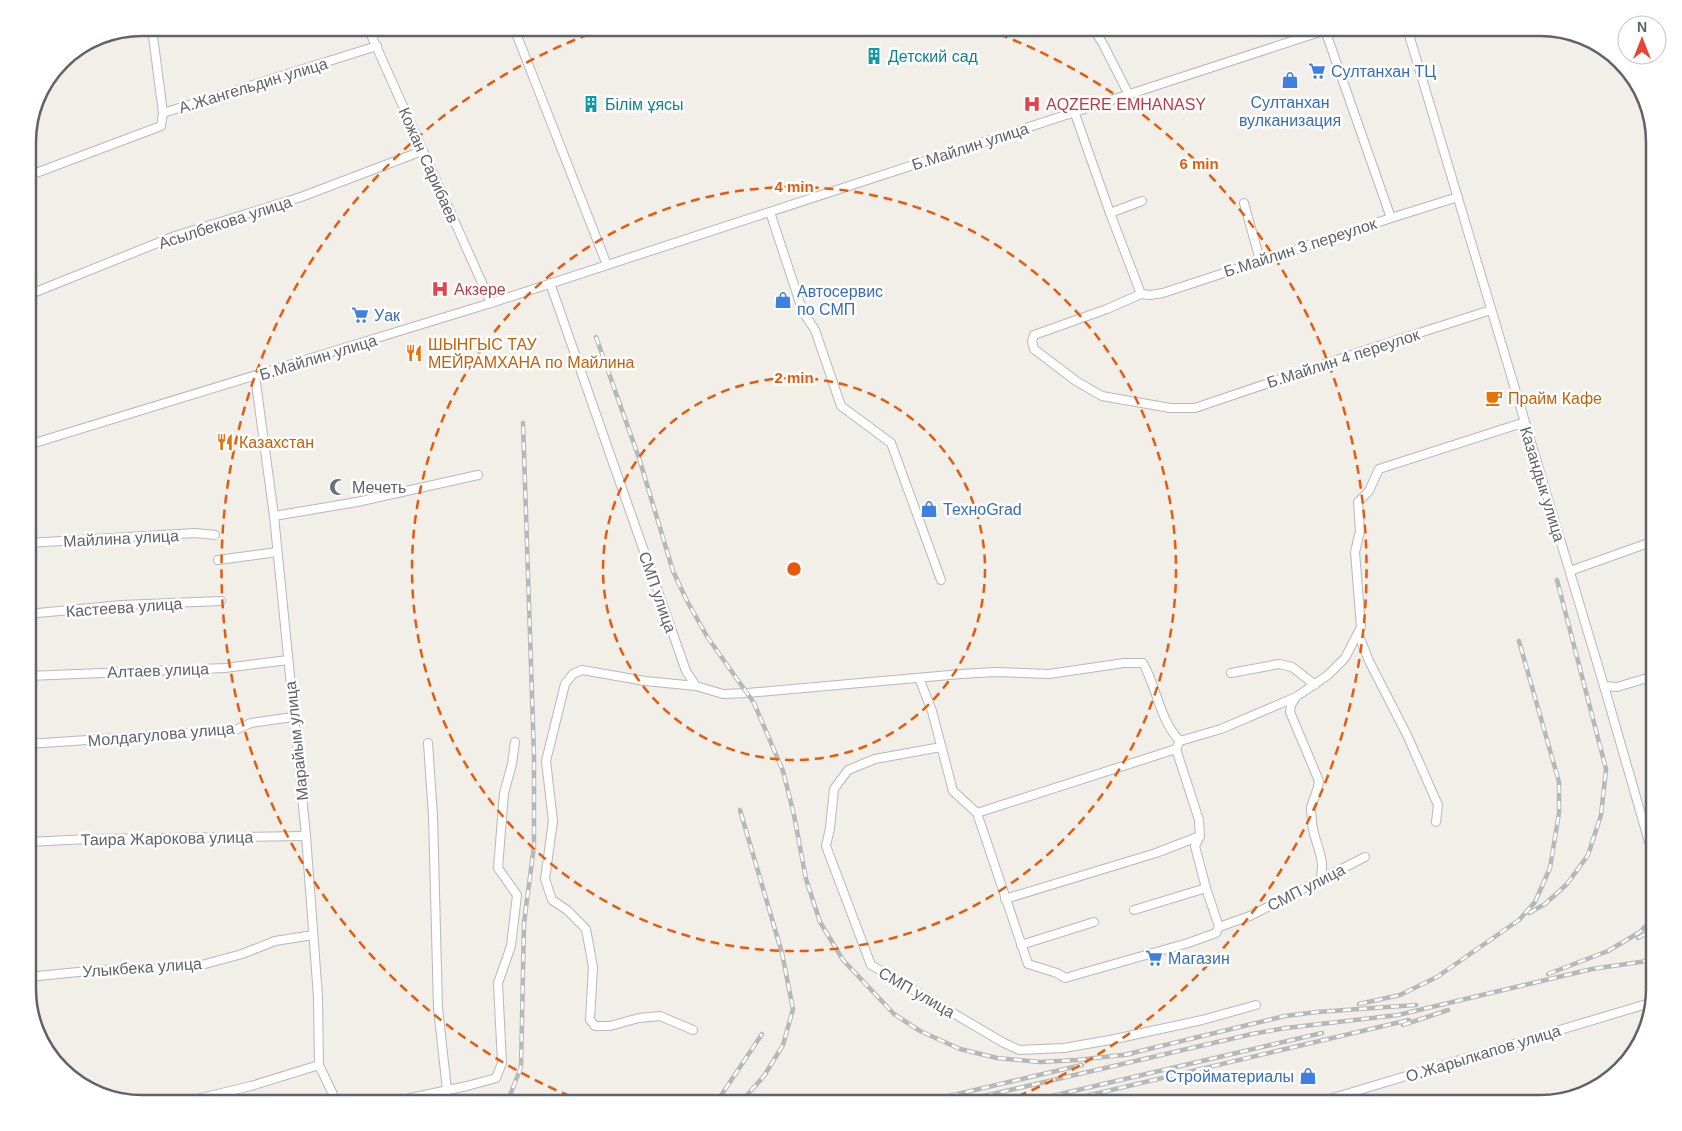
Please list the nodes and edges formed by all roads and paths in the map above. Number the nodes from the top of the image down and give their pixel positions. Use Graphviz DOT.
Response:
graph roads {
  1 [pos="153,36"];
  2 [pos="372,36"];
  3 [pos="517,36"];
  4 [pos="1098,36"];
  5 [pos="1308,36"];
  6 [pos="1331,36"];
  7 [pos="1409,36"];
  8 [pos="377,46"];
  9 [pos="1130,95"];
  10 [pos="1074,111"];
  11 [pos="164,113"];
  12 [pos="422,150"];
  13 [pos="36,173"];
  14 [pos="1458,198"];
  15 [pos="1142,201"];
  16 [pos="1244,203"];
  17 [pos="770,212"];
  18 [pos="1110,213"];
  19 [pos="1390,218"];
  20 [pos="1260,260"];
  21 [pos="607,265"];
  22 [pos="550,284"];
  23 [pos="36,292"];
  24 [pos="1141,294"];
  25 [pos="491,303"];
  26 [pos="1491,310"];
  27 [pos="255,376"];
  28 [pos="1195,408"];
  29 [pos="1525,422"];
  30 [pos="36,444"];
  31 [pos="478,475"];
  32 [pos="274,516"];
  33 [pos="215,535"];
  34 [pos="36,543"];
  35 [pos="1646,544"];
  36 [pos="277,552"];
  37 [pos="218,560"];
  38 [pos="1570,571"];
  39 [pos="941,580"];
  40 [pos="220,601"];
  41 [pos="36,613"];
  42 [pos="1359,630"];
  43 [pos="288,660"];
  44 [pos="1231,673"];
  45 [pos="36,676"];
  46 [pos="919,678"];
  47 [pos="1646,678"];
  48 [pos="1315,685"];
  49 [pos="696,686"];
  50 [pos="1604,686"];
  51 [pos="1296,697"];
  52 [pos="293,718"];
  53 [pos="1180,741"];
  54 [pos="428,742"];
  55 [pos="515,742"];
  56 [pos="36,743"];
  57 [pos="941,747"];
  58 [pos="1176,749"];
  59 [pos="977,813"];
  60 [pos="1436,822"];
  61 [pos="1646,832"];
  62 [pos="306,836"];
  63 [pos="1200,836"];
  64 [pos="36,842"];
  65 [pos="1366,856"];
  66 [pos="1320,880"];
  67 [pos="1206,888"];
  68 [pos="1004,899"];
  69 [pos="1134,910"];
  70 [pos="1094,922"];
  71 [pos="1219,927"];
  72 [pos="314,935"];
  73 [pos="1021,945"];
  74 [pos="36,976"];
  75 [pos="1256,1005"];
  76 [pos="1645,1005"];
  77 [pos="693,1030"];
  78 [pos="319,1065"];
  79 [pos="447,1090"];
  80 [pos="215,1095"];
  81 [pos="333,1095"];
  82 [pos="426,1095"];
  83 [pos="1346,1095"];
  1 -- 11 [label="street"];
  2 -- 8 [label="street, Кожан Сарибаев"];
  3 -- 21 [label="street"];
  4 -- 9 [label="street"];
  5 -- 9 [label="street, Б.Майлин улица"];
  6 -- 19 [label="street"];
  7 -- 14 [label="street, Казандык улица"];
  8 -- 11 [label="street, А.Жангельдин улица"];
  8 -- 12 [label="street, Кожан Сарибаев"];
  9 -- 10 [label="street, Б.Майлин улица"];
  10 -- 17 [label="street, Б.Майлин улица"];
  10 -- 18 [label="street"];
  11 -- 13 [label="street, А.Жангельдин улица"];
  12 -- 23 [label="street, Асылбекова улица"];
  12 -- 25 [label="street, Кожан Сарибаев"];
  14 -- 19 [label="street, Б.Майлин 3 переулок"];
  14 -- 26 [label="street, Казандык улица"];
  15 -- 18 [label="street"];
  16 -- 20 [label="street"];
  17 -- 21 [label="street, Б.Майлин улица"];
  17 -- 39 [label="street"];
  18 -- 24 [label="street"];
  19 -- 20 [label="street, Б.Майлин 3 переулок"];
  20 -- 24 [label="street, Б.Майлин 3 переулок"];
  21 -- 22 [label="street, Б.Майлин улица"];
  22 -- 25 [label="street, Б.Майлин улица"];
  22 -- 49 [label="street, СМП улица"];
  24 -- 28 [label="street, Б.Майлин 3 переулок"];
  25 -- 27 [label="street, Б.Майлин улица"];
  26 -- 28 [label="street, Б.Майлин 4 переулок"];
  26 -- 29 [label="street, Казандык улица"];
  27 -- 30 [label="street, Б.Майлин улица"];
  27 -- 32 [label="street, Марайым улица"];
  29 -- 38 [label="street, Казандык улица"];
  29 -- 42 [label="street"];
  31 -- 32 [label="street"];
  32 -- 36 [label="street, Марайым улица"];
  33 -- 34 [label="street, Майлина улица"];
  35 -- 38 [label="street"];
  36 -- 37 [label="street"];
  36 -- 43 [label="street, Марайым улица"];
  38 -- 50 [label="street, Казандык улица"];
  40 -- 41 [label="street, Кастеева улица"];
  42 -- 48 [label="street"];
  42 -- 60 [label="street"];
  43 -- 45 [label="street, Алтаев улица"];
  43 -- 52 [label="street, Марайым улица"];
  44 -- 48 [label="street"];
  46 -- 49 [label="street"];
  46 -- 53 [label="street"];
  46 -- 57 [label="street"];
  47 -- 50 [label="street"];
  48 -- 51 [label="street"];
  49 -- 77 [label="street"];
  50 -- 61 [label="street, Казандык улица"];
  51 -- 53 [label="street"];
  51 -- 66 [label="street"];
  52 -- 56 [label="street, Молдагулова улица"];
  52 -- 62 [label="street, Марайым улица"];
  53 -- 58 [label="street"];
  54 -- 79 [label="street"];
  55 -- 79 [label="street"];
  57 -- 59 [label="street"];
  57 -- 75 [label="street, СМП улица"];
  58 -- 59 [label="street"];
  58 -- 63 [label="street"];
  59 -- 68 [label="street, СМП улица"];
  62 -- 64 [label="street, Таира Жарокова улица"];
  62 -- 72 [label="street, Марайым улица"];
  63 -- 67 [label="street"];
  63 -- 68 [label="street"];
  65 -- 66 [label="street, СМП улица"];
  66 -- 71 [label="street, СМП улица"];
  67 -- 69 [label="street"];
  67 -- 71 [label="street"];
  68 -- 73 [label="street, СМП улица"];
  70 -- 73 [label="street"];
  71 -- 73 [label="street, СМП улица"];
  72 -- 74 [label="street, Улыкбека улица"];
  72 -- 78 [label="street, Марайым улица"];
  76 -- 83 [label="street, О.Жарылкапов улица"];
  78 -- 80 [label="street"];
  78 -- 81 [label="street, Марайым улица"];
  79 -- 82 [label="street"];
}
